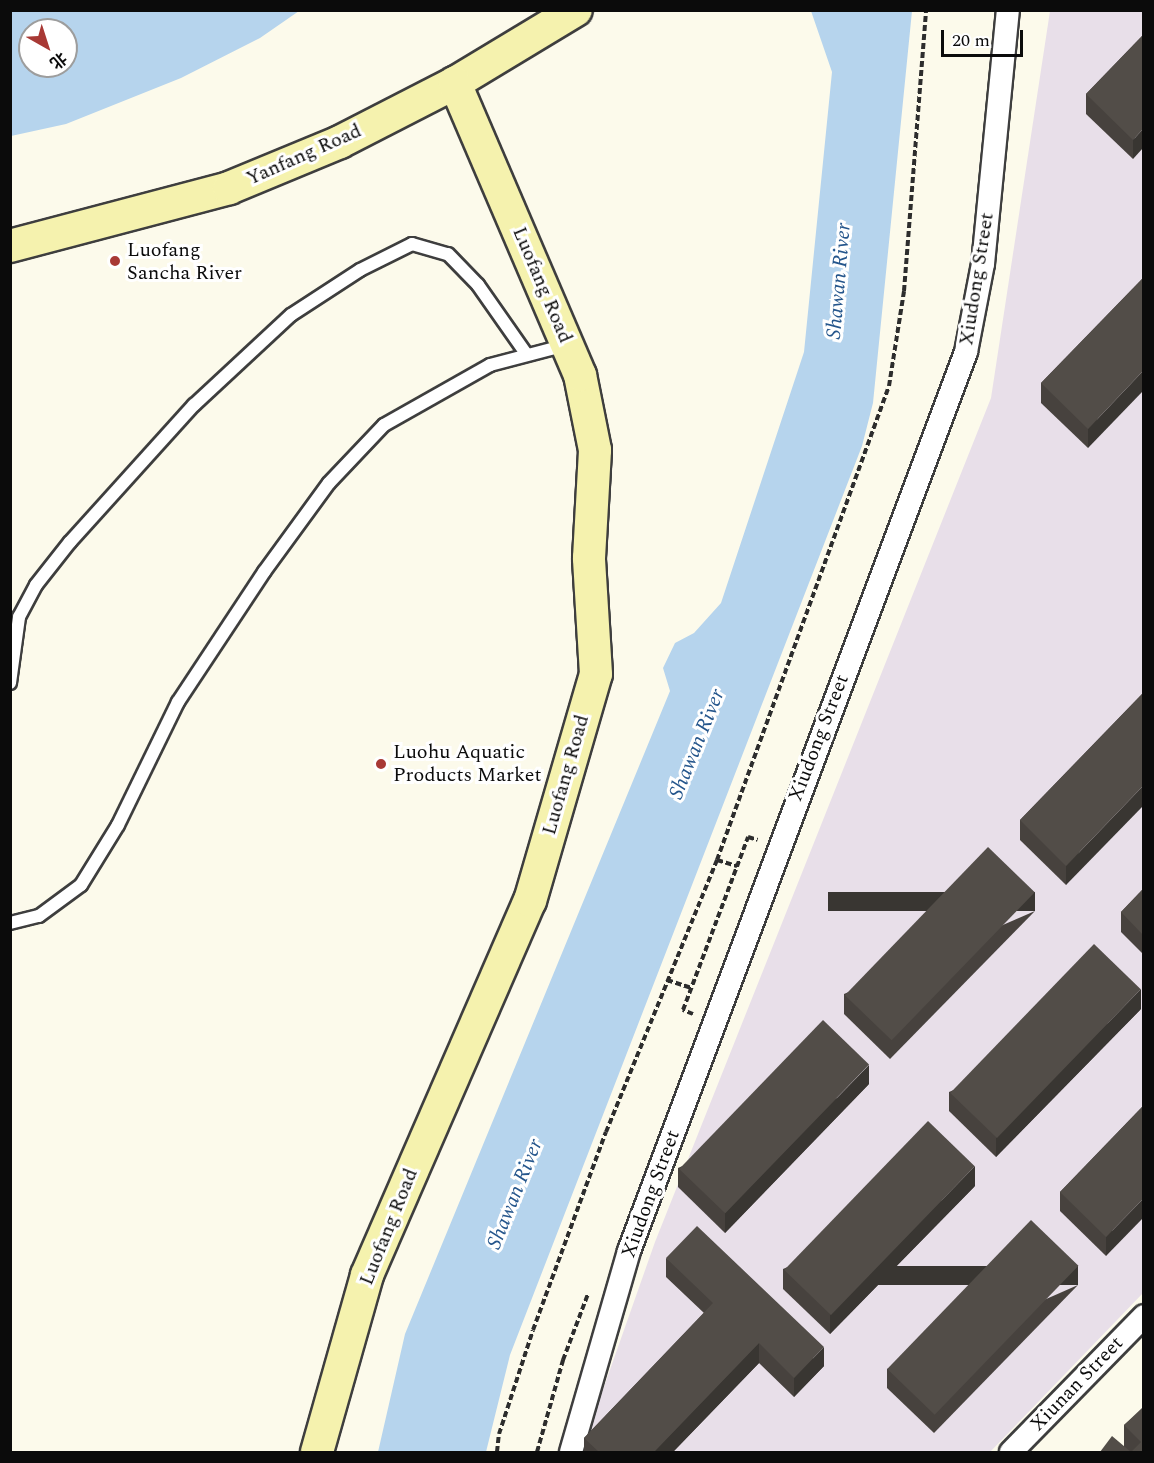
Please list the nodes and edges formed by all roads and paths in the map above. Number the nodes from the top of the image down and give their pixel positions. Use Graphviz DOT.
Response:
graph roads {
  1 [pos="576,10"];
  2 [pos="926,10"];
  3 [pos="1008,10"];
  4 [pos="454,83"];
  5 [pos="10,246"];
  6 [pos="568,345"];
  7 [pos="527,355"];
  8 [pos="10,683"];
  9 [pos="748,837"];
  10 [pos="717,860"];
  11 [pos="737,866"];
  12 [pos="10,923"];
  13 [pos="667,980"];
  14 [pos="691,988"];
  15 [pos="683,1010"];
  16 [pos="1143,1316"];
  17 [pos="1022,1449"];
  18 [pos="317,1452"];
  19 [pos="497,1452"];
  20 [pos="571,1452"];
  1 -- 4 [label="main road, Yanfang Road"];
  2 -- 10 [label="path"];
  3 -- 20 [label="street, Xiudong Street"];
  4 -- 5 [label="main road, Yanfang Road"];
  4 -- 6 [label="main road, Luofang Road"];
  6 -- 7 [label="lane"];
  6 -- 18 [label="main road, Luofang Road"];
  7 -- 8 [label="lane"];
  7 -- 12 [label="lane"];
  9 -- 11 [label="path"];
  10 -- 11 [label="path"];
  10 -- 13 [label="path"];
  11 -- 14 [label="path"];
  13 -- 14 [label="path"];
  13 -- 19 [label="path"];
  14 -- 15 [label="path"];
  16 -- 17 [label="street, Xiunan Street"];
}
